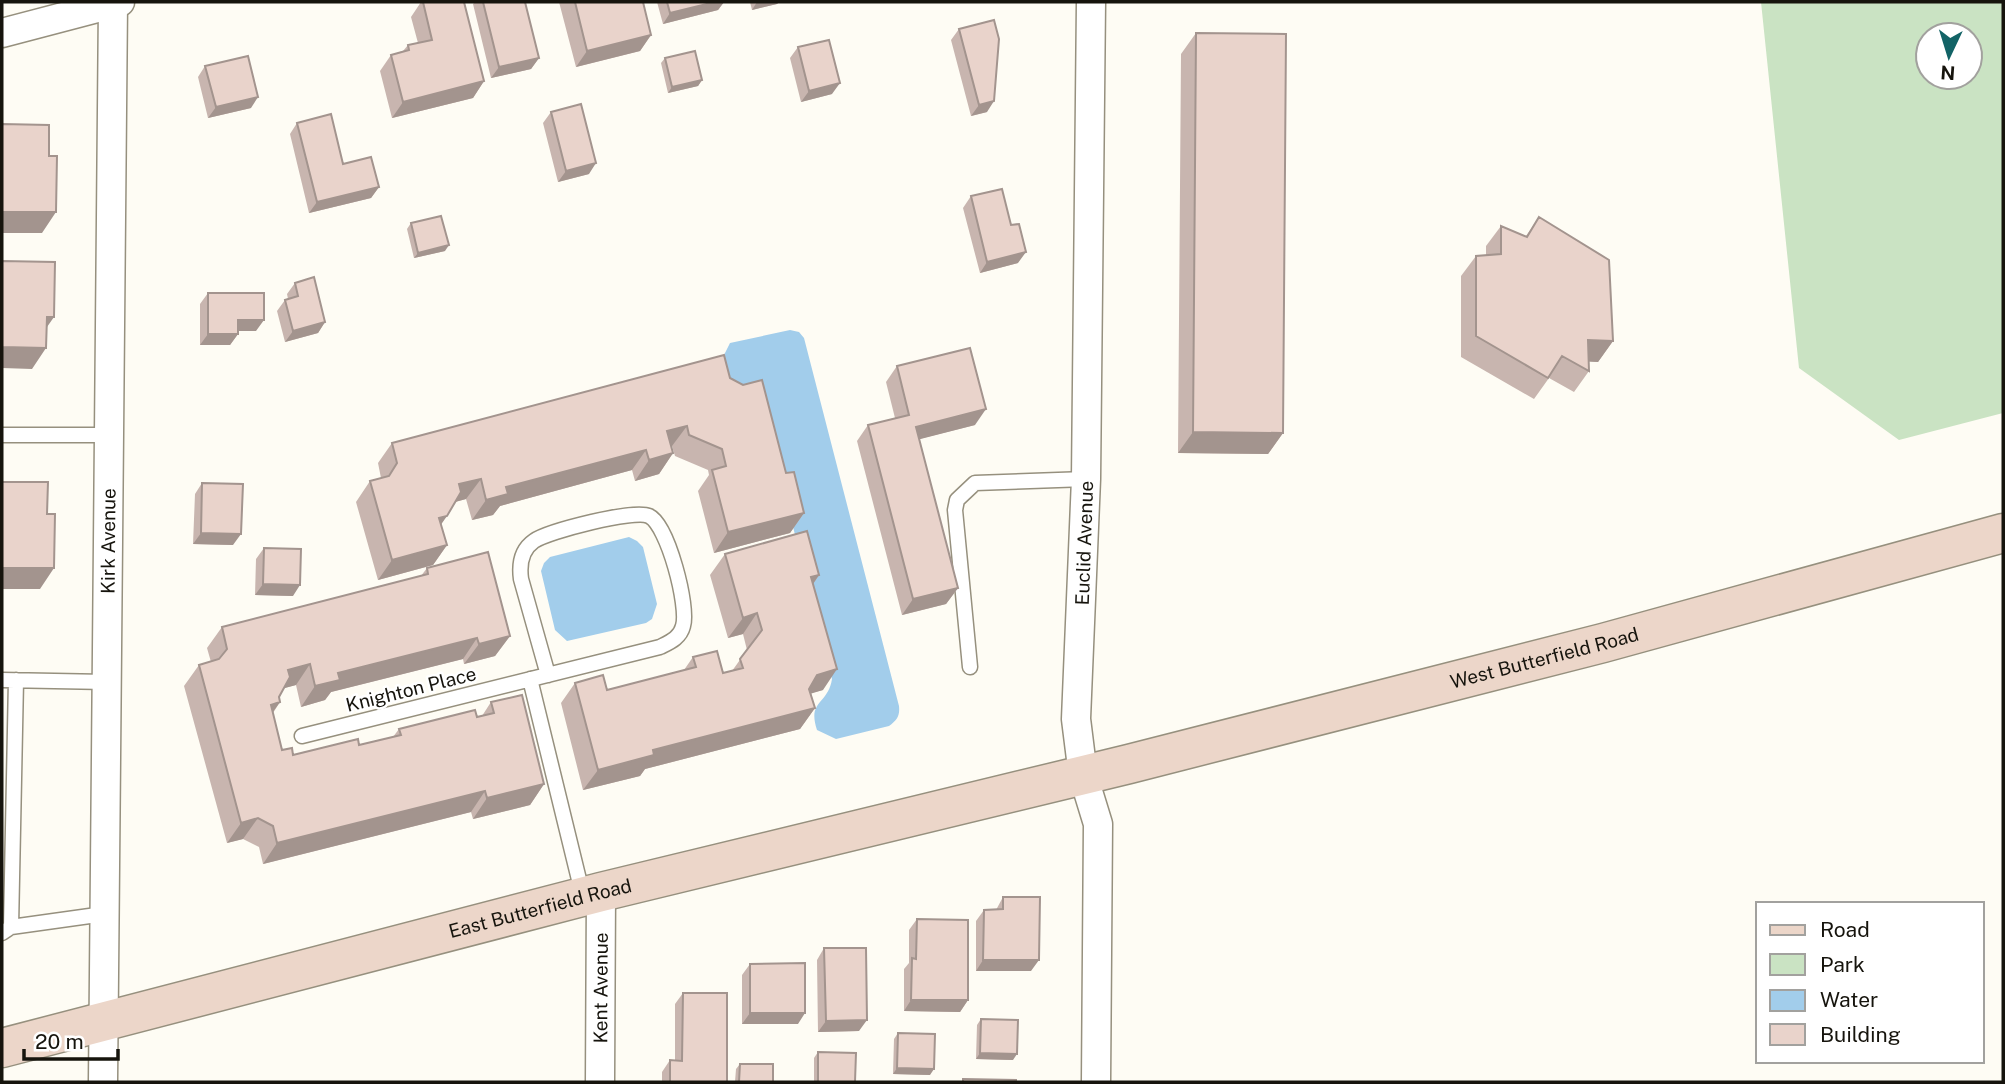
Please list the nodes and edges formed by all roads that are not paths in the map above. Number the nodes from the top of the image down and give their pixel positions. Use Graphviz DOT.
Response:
graph roads {
  1 [pos="115,2"];
  2 [pos="1091,2"];
  3 [pos="2,33"];
  4 [pos="2,435"];
  5 [pos="107,435"];
  6 [pos="1086,479"];
  7 [pos="2003,533"];
  8 [pos="970,667"];
  9 [pos="548,675"];
  10 [pos="530,679"];
  11 [pos="9,680"];
  12 [pos="107,682"];
  13 [pos="302,736"];
  14 [pos="1083,775"];
  15 [pos="592,895"];
  16 [pos="104,914"];
  17 [pos="7,930"];
  18 [pos="103,1022"];
  19 [pos="2,1048"];
  20 [pos="103,1082"];
  21 [pos="600,1082"];
  22 [pos="1096,1082"];
  1 -- 3 [label="street"];
  1 -- 5 [label="street, Kirk Avenue"];
  2 -- 6 [label="street, Euclid Avenue"];
  4 -- 5 [label="lane"];
  5 -- 12 [label="street, Kirk Avenue"];
  6 -- 8 [label="lane"];
  6 -- 14 [label="street, Euclid Avenue"];
  7 -- 14 [label="main road, West Butterfield Road"];
  9 -- 9 [label="lane, Knighton Place"];
  9 -- 10 [label="lane, Knighton Place"];
  10 -- 13 [label="lane, Knighton Place"];
  10 -- 15 [label="lane"];
  11 -- 12 [label="lane"];
  11 -- 17 [label="lane"];
  12 -- 16 [label="street, Kirk Avenue"];
  14 -- 15 [label="main road, East Butterfield Road"];
  14 -- 22 [label="street, Euclid Avenue"];
  15 -- 18 [label="main road, East Butterfield Road"];
  15 -- 21 [label="street, Kent Avenue"];
  16 -- 17 [label="lane"];
  16 -- 18 [label="street, Kirk Avenue"];
  18 -- 19 [label="main road, East Butterfield Road"];
  18 -- 20 [label="street, Kirk Avenue"];
}
